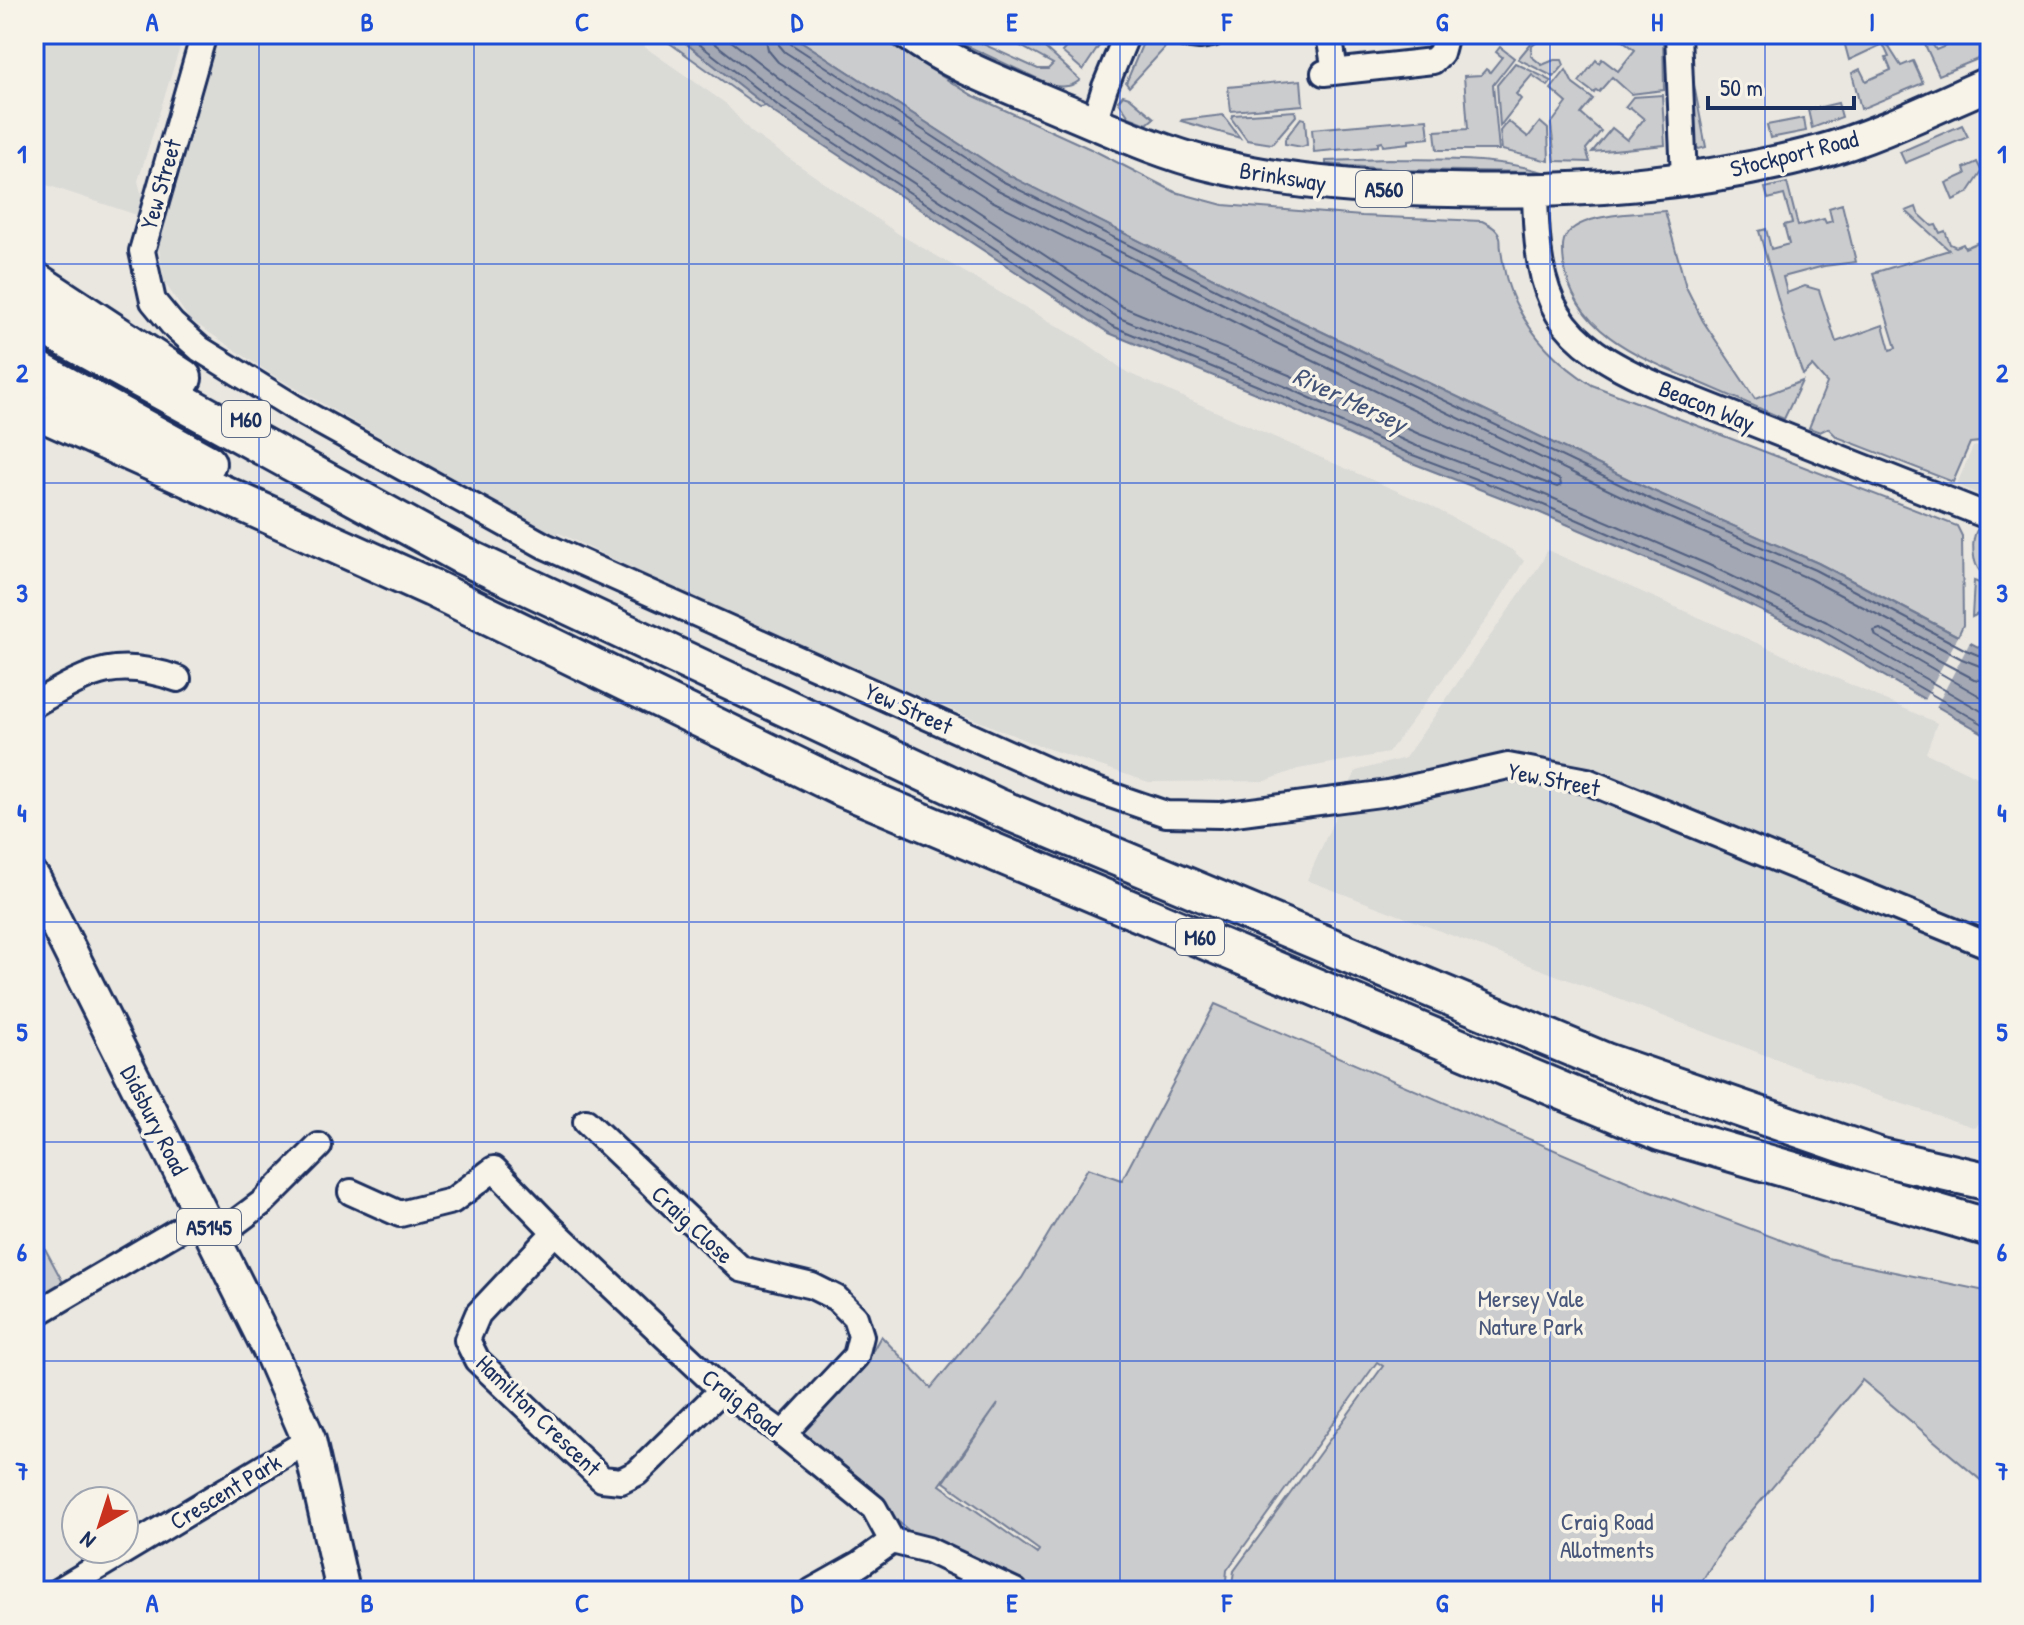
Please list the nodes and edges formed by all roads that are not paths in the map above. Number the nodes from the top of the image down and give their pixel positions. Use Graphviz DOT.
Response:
graph roads {
  1 [pos="204,34"];
  2 [pos="909,34"];
  3 [pos="1127,34"];
  4 [pos="1446,34"];
  5 [pos="1678,34"];
  6 [pos="1330,41"];
  7 [pos="1990,83"];
  8 [pos="1094,122"];
  9 [pos="1684,179"];
  10 [pos="1535,192"];
  11 [pos="34,280"];
  12 [pos="34,321"];
  13 [pos="34,368"];
  14 [pos="34,409"];
  15 [pos="1990,517"];
  16 [pos="461,555"];
  17 [pos="432,588"];
  18 [pos="178,679"];
  19 [pos="34,704"];
  20 [pos="34,879"];
  21 [pos="42,916"];
  22 [pos="1990,946"];
  23 [pos="586,1122"];
  24 [pos="319,1146"];
  25 [pos="1990,1182"];
  26 [pos="351,1192"];
  27 [pos="209,1227"];
  28 [pos="1990,1228"];
  29 [pos="555,1232"];
  30 [pos="34,1315"];
  31 [pos="722,1390"];
  32 [pos="783,1434"];
  33 [pos="309,1440"];
  34 [pos="892,1541"];
  35 [pos="58,1591"];
  36 [pos="343,1591"];
  37 [pos="812,1591"];
  38 [pos="1015,1591"];
  1 -- 22 [label="street, Yew Street"];
  2 -- 8 [label="main road, Brinksway / A560"];
  3 -- 8 [label="street"];
  4 -- 6 [label="street"];
  5 -- 9 [label="street"];
  7 -- 9 [label="main road, Stockport Road / A560"];
  8 -- 10 [label="main road, Brinksway / A560"];
  9 -- 10 [label="main road, Brinksway / A560"];
  10 -- 15 [label="street, Beacon Way"];
  11 -- 16 [label="highway, M60"];
  12 -- 16 [label="highway, M60"];
  13 -- 17 [label="highway, M60"];
  14 -- 17 [label="highway, M60"];
  16 -- 25 [label="highway, M60"];
  17 -- 28 [label="highway, M60"];
  18 -- 19 [label="street"];
  20 -- 21 [label="main road, Didsbury Road / A5145"];
  21 -- 27 [label="main road, Didsbury Road / A5145"];
  23 -- 32 [label="street, Craig Close"];
  24 -- 27 [label="street"];
  26 -- 29 [label="street, Craig Road"];
  27 -- 30 [label="street"];
  27 -- 33 [label="main road, Didsbury Road / A5145"];
  29 -- 31 [label="street, Craig Road"];
  29 -- 31 [label="street, Hamilton Crescent"];
  31 -- 32 [label="street, Craig Road"];
  32 -- 34 [label="street, Craig Road"];
  33 -- 35 [label="street, Crescent Park"];
  33 -- 36 [label="main road, Didsbury Road / A5145"];
  34 -- 37 [label="street"];
  34 -- 38 [label="street"];
}
